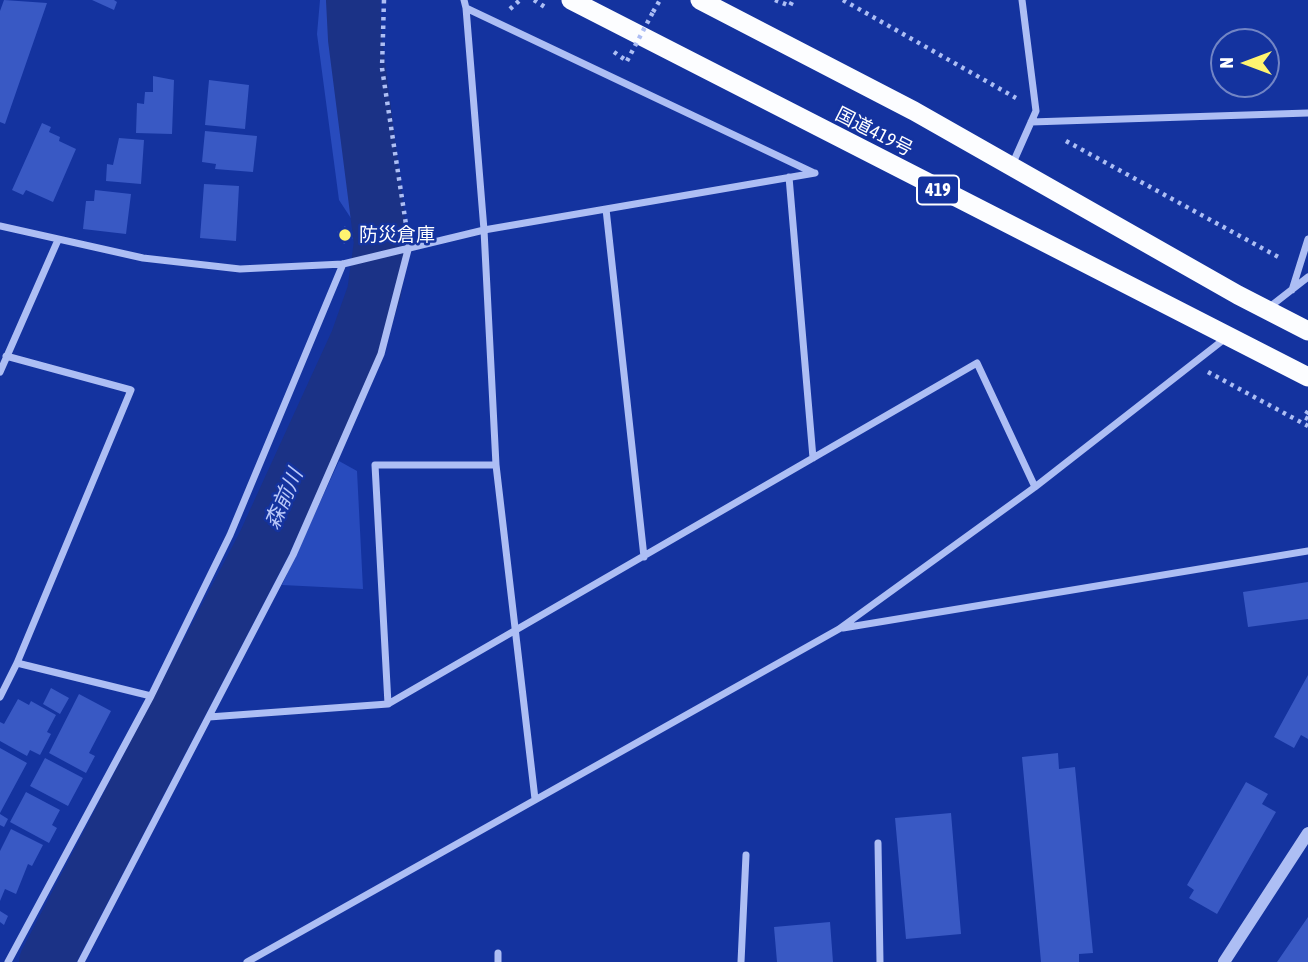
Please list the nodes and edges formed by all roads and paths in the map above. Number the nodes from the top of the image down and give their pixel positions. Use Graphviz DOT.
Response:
graph roads {
  1 [pos="384,0"];
  2 [pos="570,0"];
  3 [pos="660,0"];
  4 [pos="700,0"];
  5 [pos="775,0"];
  6 [pos="793,0"];
  7 [pos="1022,0"];
  8 [pos="465,4"];
  9 [pos="627,61"];
  10 [pos="1308,113"];
  11 [pos="1031,122"];
  12 [pos="1012,166"];
  13 [pos="789,177"];
  14 [pos="606,209"];
  15 [pos="0,226"];
  16 [pos="484,230"];
  17 [pos="1308,239"];
  18 [pos="58,240"];
  19 [pos="409,246"];
  20 [pos="343,264"];
  21 [pos="1308,277"];
  22 [pos="1292,290"];
  23 [pos="1267,310"];
  24 [pos="1308,331"];
  25 [pos="1228,337"];
  26 [pos="6,356"];
  27 [pos="1195,365"];
  28 [pos="0,372"];
  29 [pos="1308,377"];
  30 [pos="1308,411"];
  31 [pos="1308,419"];
  32 [pos="1308,426"];
  33 [pos="813,458"];
  34 [pos="496,465"];
  35 [pos="1035,488"];
  36 [pos="1308,551"];
  37 [pos="644,557"];
  38 [pos="839,629"];
  39 [pos="515,632"];
  40 [pos="17,663"];
  41 [pos="151,696"];
  42 [pos="0,697"];
  43 [pos="388,704"];
  44 [pos="209,717"];
  45 [pos="536,799"];
  46 [pos="1308,832"];
  47 [pos="878,843"];
  48 [pos="746,855"];
  49 [pos="498,953"];
  50 [pos="8,962"];
  51 [pos="81,962"];
  52 [pos="247,962"];
  53 [pos="498,962"];
  54 [pos="741,962"];
  55 [pos="880,962"];
  56 [pos="1224,962"];
  1 -- 19 [label="path"];
  2 -- 25 [label="highway, 国道419号 / 419"];
  3 -- 9 [label="path, bridge"];
  4 -- 12 [label="highway, 国道419号"];
  5 -- 6 [label="path"];
  7 -- 11 [label="street"];
  8 -- 13 [label="street"];
  8 -- 16 [label="street"];
  10 -- 11 [label="street"];
  11 -- 12 [label="street"];
  12 -- 23 [label="highway, 国道419号"];
  13 -- 14 [label="street"];
  13 -- 33 [label="street"];
  14 -- 16 [label="street"];
  14 -- 37 [label="street"];
  15 -- 18 [label="street"];
  16 -- 19 [label="street"];
  16 -- 34 [label="street"];
  17 -- 22 [label="street"];
  18 -- 20 [label="street"];
  18 -- 26 [label="street"];
  19 -- 20 [label="street"];
  19 -- 44 [label="street"];
  20 -- 41 [label="street"];
  21 -- 22 [label="street"];
  22 -- 23 [label="street"];
  23 -- 24 [label="highway, 国道419号"];
  25 -- 27 [label="street"];
  25 -- 29 [label="highway, 国道419号 / 419"];
  26 -- 28 [label="street"];
  26 -- 40 [label="street"];
  27 -- 32 [label="path"];
  27 -- 35 [label="street"];
  30 -- 31 [label="path"];
  33 -- 35 [label="street"];
  33 -- 37 [label="street"];
  34 -- 39 [label="street"];
  34 -- 43 [label="street"];
  35 -- 38 [label="street"];
  36 -- 38 [label="street"];
  37 -- 39 [label="street"];
  38 -- 45 [label="street"];
  39 -- 43 [label="street"];
  39 -- 45 [label="street"];
  40 -- 41 [label="street"];
  40 -- 42 [label="street"];
  41 -- 50 [label="street"];
  43 -- 44 [label="street"];
  44 -- 51 [label="street"];
  45 -- 52 [label="street"];
  46 -- 56 [label="street"];
  47 -- 55 [label="street"];
  48 -- 54 [label="street"];
  49 -- 53 [label="street"];
}
